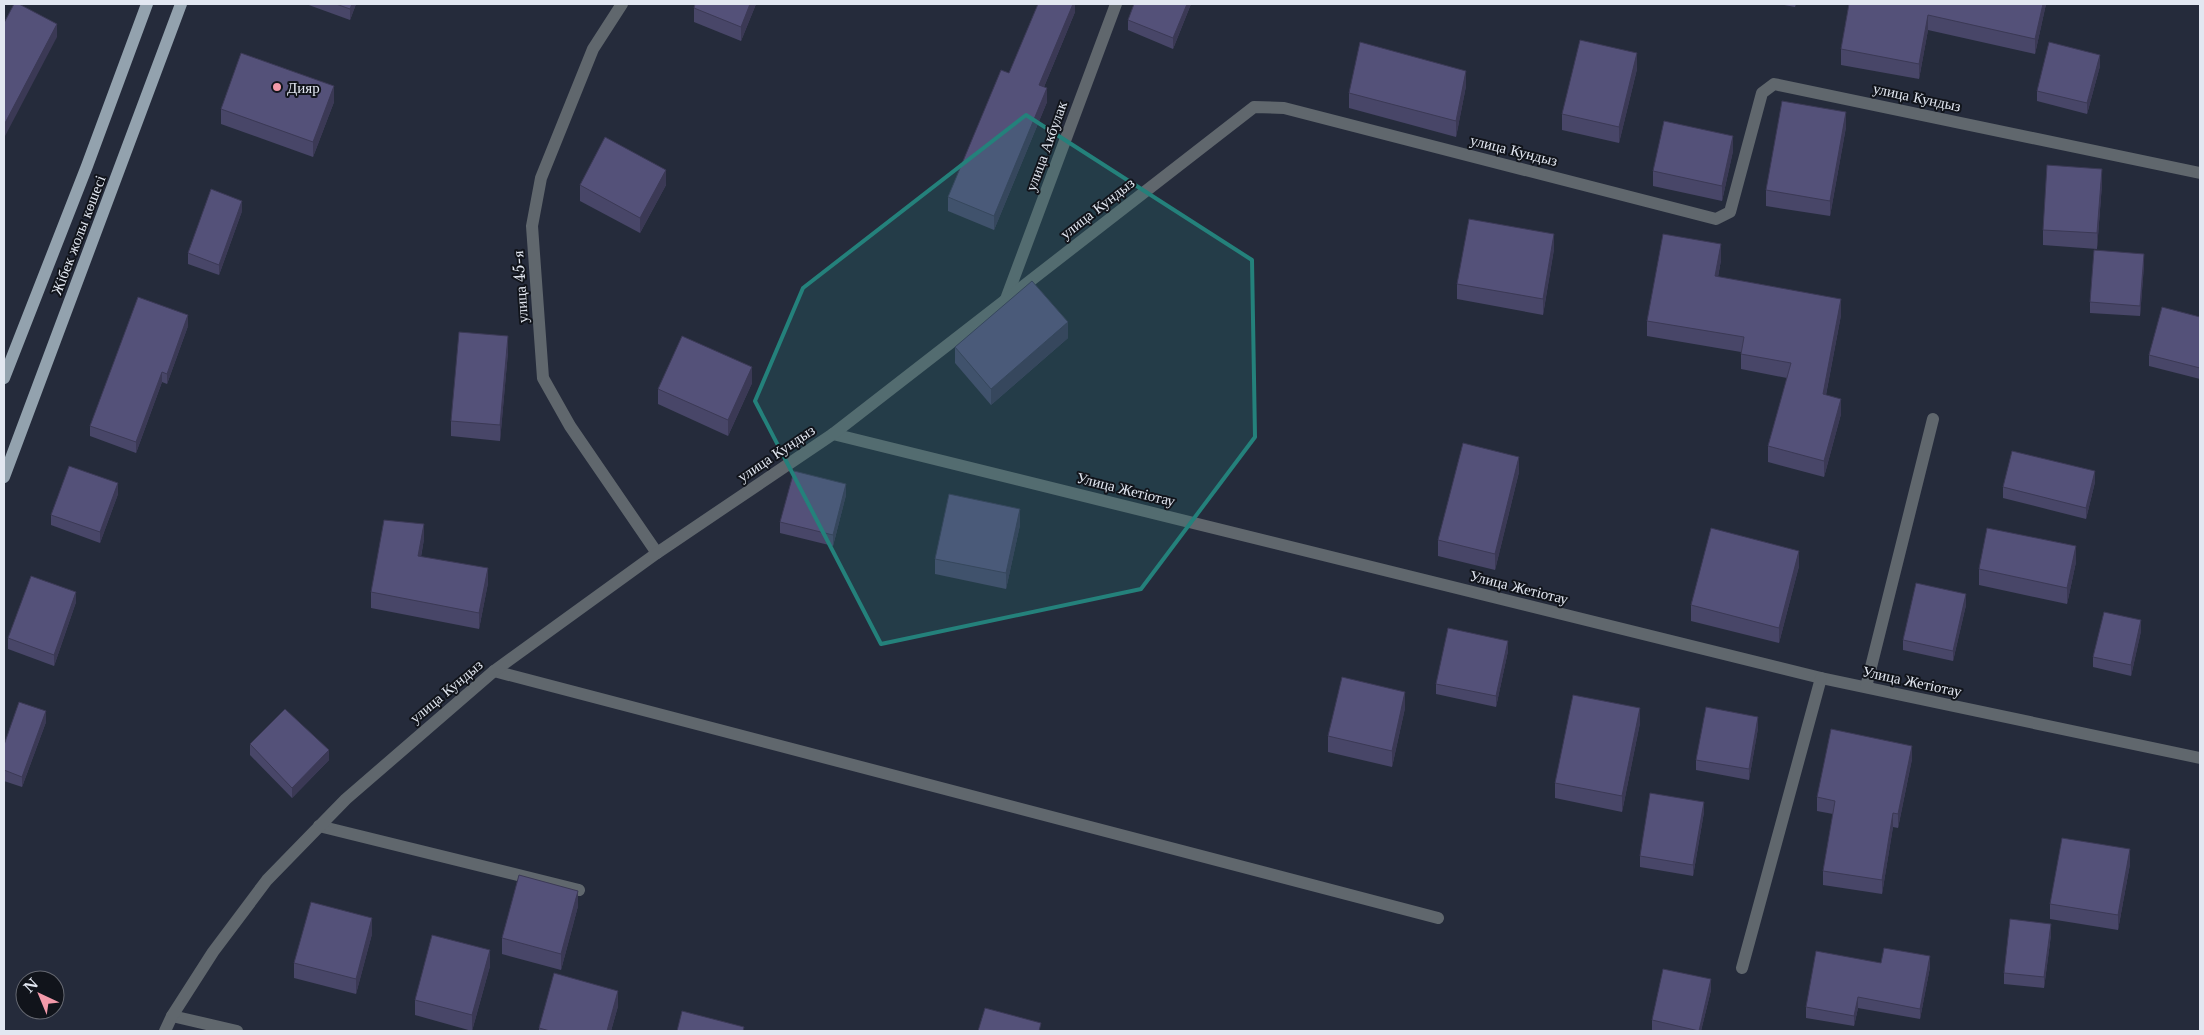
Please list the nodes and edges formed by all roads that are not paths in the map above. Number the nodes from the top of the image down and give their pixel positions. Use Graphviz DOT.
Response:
graph roads {
  1 [pos="147,4"];
  2 [pos="181,4"];
  3 [pos="622,4"];
  4 [pos="1116,4"];
  5 [pos="2200,173"];
  6 [pos="1006,300"];
  7 [pos="4,378"];
  8 [pos="1933,419"];
  9 [pos="833,434"];
  10 [pos="4,476"];
  11 [pos="657,553"];
  12 [pos="494,671"];
  13 [pos="1821,678"];
  14 [pos="1866,687"];
  15 [pos="2200,758"];
  16 [pos="319,826"];
  17 [pos="579,890"];
  18 [pos="1438,918"];
  19 [pos="1742,968"];
  20 [pos="172,1016"];
  21 [pos="165,1031"];
  22 [pos="237,1031"];
  1 -- 7 [label="main road, Жібек жолы көшесі"];
  2 -- 10 [label="main road, Жібек жолы көшесі"];
  3 -- 11 [label="street, улица 45-я"];
  4 -- 6 [label="street, улица Акбулак"];
  5 -- 6 [label="street, улица Кундыз"];
  6 -- 9 [label="street, улица Кундыз"];
  8 -- 14 [label="street"];
  9 -- 11 [label="street, улица Кундыз"];
  9 -- 13 [label="street, Улица Жетіотау"];
  11 -- 12 [label="street, улица Кундыз"];
  12 -- 16 [label="street, улица Кундыз"];
  12 -- 18 [label="street"];
  13 -- 14 [label="street, Улица Жетіотау"];
  13 -- 19 [label="street"];
  14 -- 15 [label="street, Улица Жетіотау"];
  16 -- 17 [label="street"];
  16 -- 20 [label="street, улица Кундыз"];
  20 -- 21 [label="street, улица Кундыз"];
  20 -- 22 [label="street"];
}
